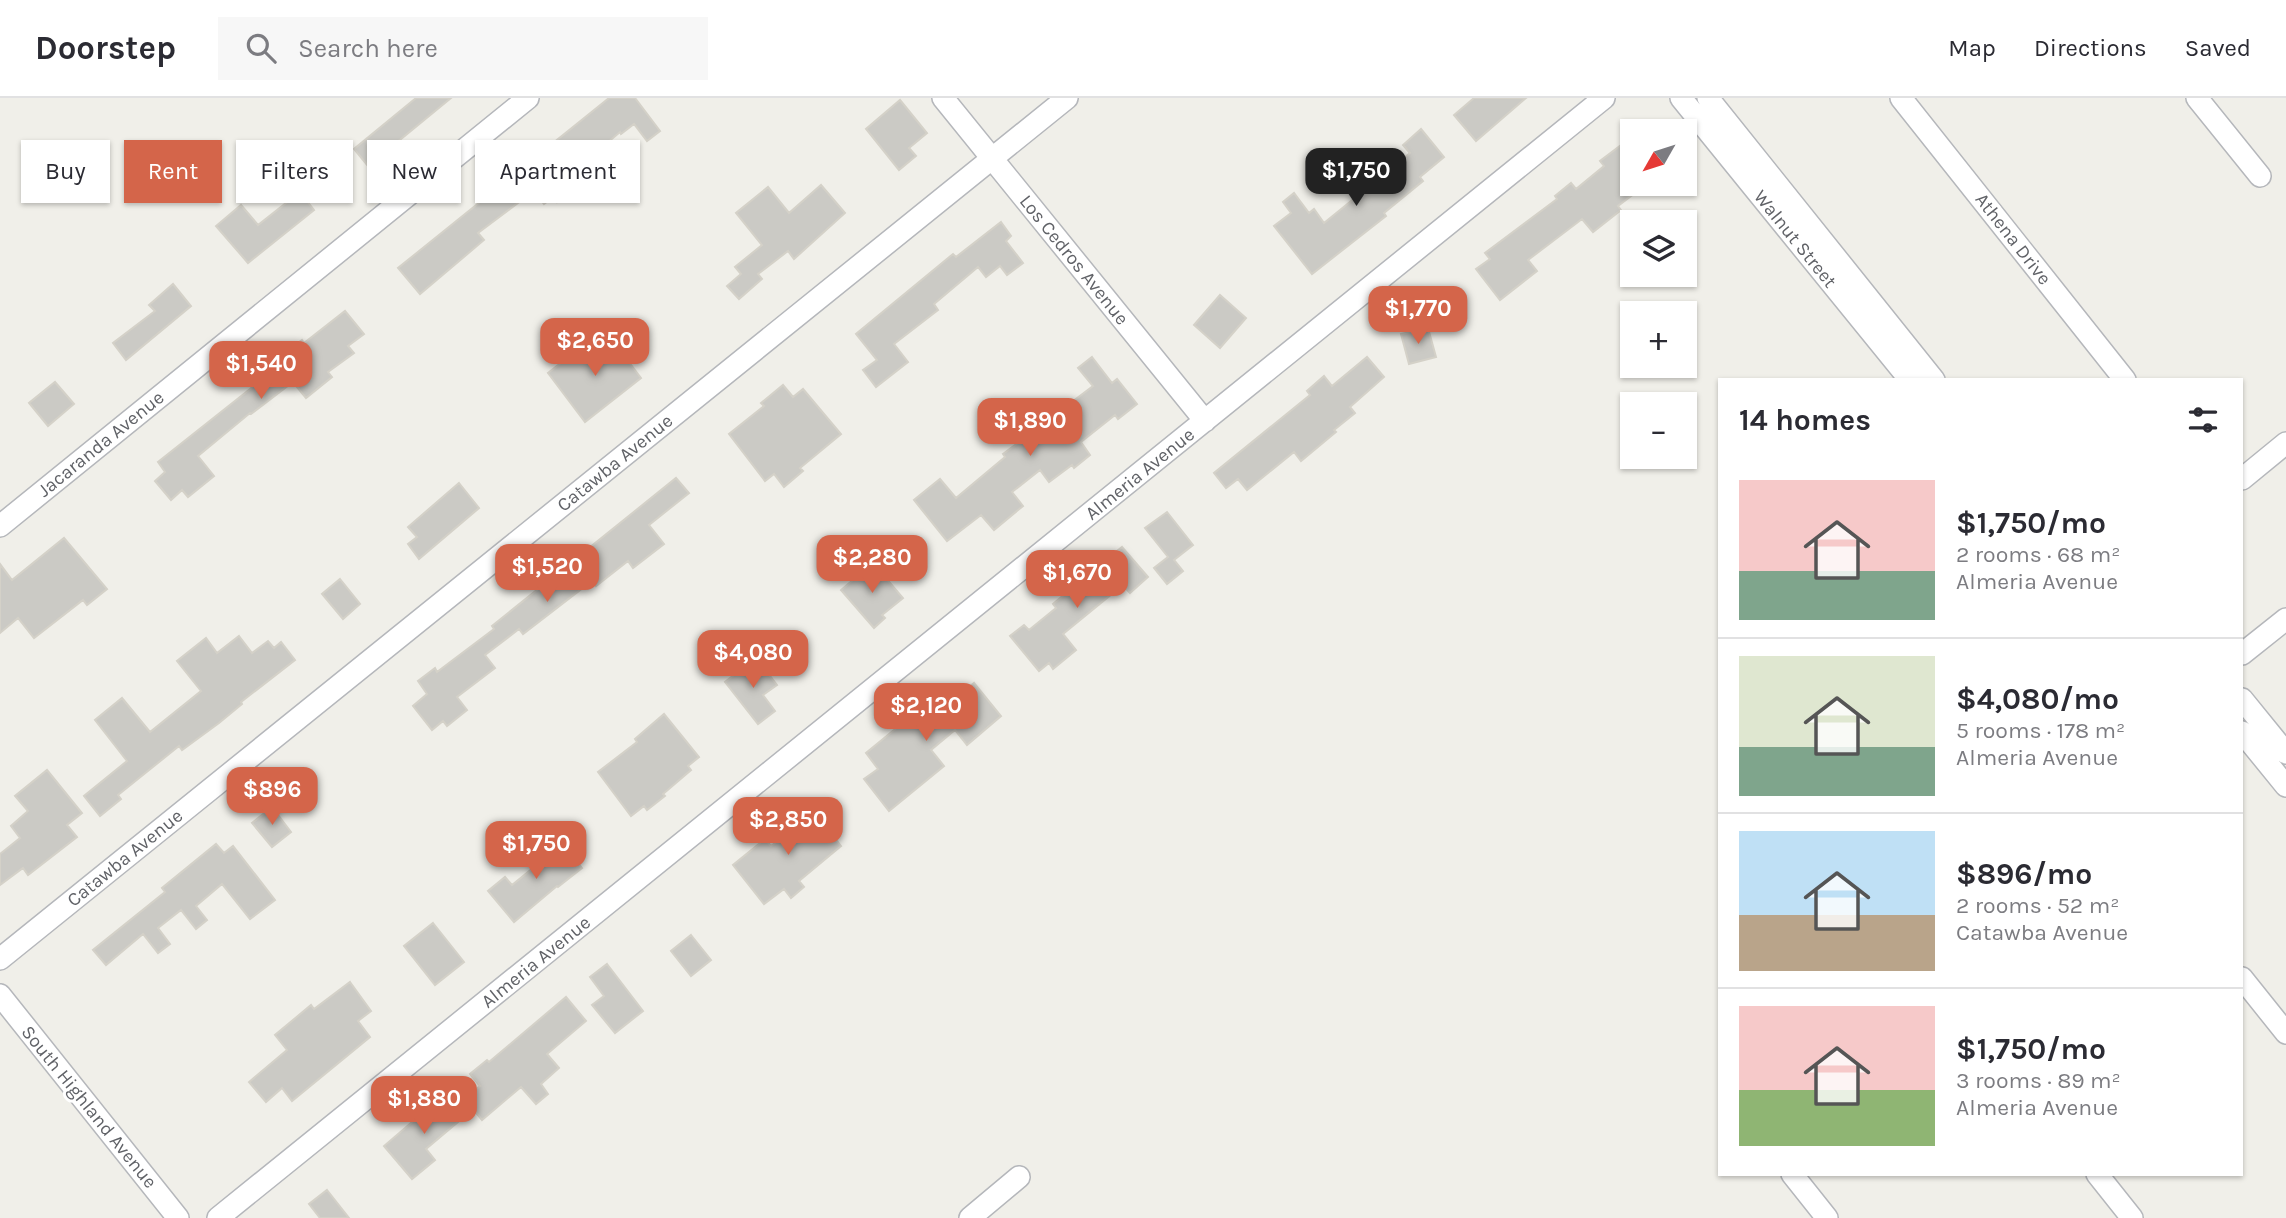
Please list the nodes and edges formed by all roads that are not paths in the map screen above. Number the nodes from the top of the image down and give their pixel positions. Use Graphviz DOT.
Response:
graph roads {
  1 [pos="528,98"];
  2 [pos="943,98"];
  3 [pos="1067,98"];
  4 [pos="1604,98"];
  5 [pos="1681,98"];
  6 [pos="1708,98"];
  7 [pos="1901,98"];
  8 [pos="2197,98"];
  9 [pos="992,158"];
  10 [pos="2260,176"];
  11 [pos="1908,378"];
  12 [pos="1932,378"];
  13 [pos="2123,378"];
  14 [pos="1205,421"];
  15 [pos="2286,443"];
  16 [pos="2243,478"];
  17 [pos="0,526"];
  18 [pos="2286,619"];
  19 [pos="2243,653"];
  20 [pos="2243,700"];
  21 [pos="2243,733"];
  22 [pos="2286,752"];
  23 [pos="2286,786"];
  24 [pos="0,959"];
  25 [pos="2243,979"];
  26 [pos="0,995"];
  27 [pos="2286,1033"];
  28 [pos="1794,1176"];
  29 [pos="2099,1176"];
  30 [pos="1018,1177"];
  31 [pos="178,1218"];
  32 [pos="218,1218"];
  33 [pos="970,1218"];
  34 [pos="1827,1218"];
  35 [pos="2132,1218"];
  1 -- 17 [label="street, Jacaranda Avenue"];
  2 -- 9 [label="street, Los Cedros Avenue"];
  3 -- 9 [label="street, Catawba Avenue"];
  4 -- 14 [label="street, Almeria Avenue"];
  5 -- 11 [label="street, Walnut Street"];
  6 -- 12 [label="street, Walnut Street"];
  7 -- 13 [label="street, Athena Drive"];
  8 -- 10 [label="street"];
  9 -- 14 [label="street, Los Cedros Avenue"];
  9 -- 24 [label="street, Catawba Avenue"];
  14 -- 32 [label="street, Almeria Avenue"];
  15 -- 16 [label="street"];
  18 -- 19 [label="street"];
  20 -- 22 [label="street"];
  21 -- 23 [label="street"];
  25 -- 27 [label="street"];
  26 -- 31 [label="street, South Highland Avenue"];
  28 -- 34 [label="street"];
  29 -- 35 [label="street"];
  30 -- 33 [label="street"];
}
